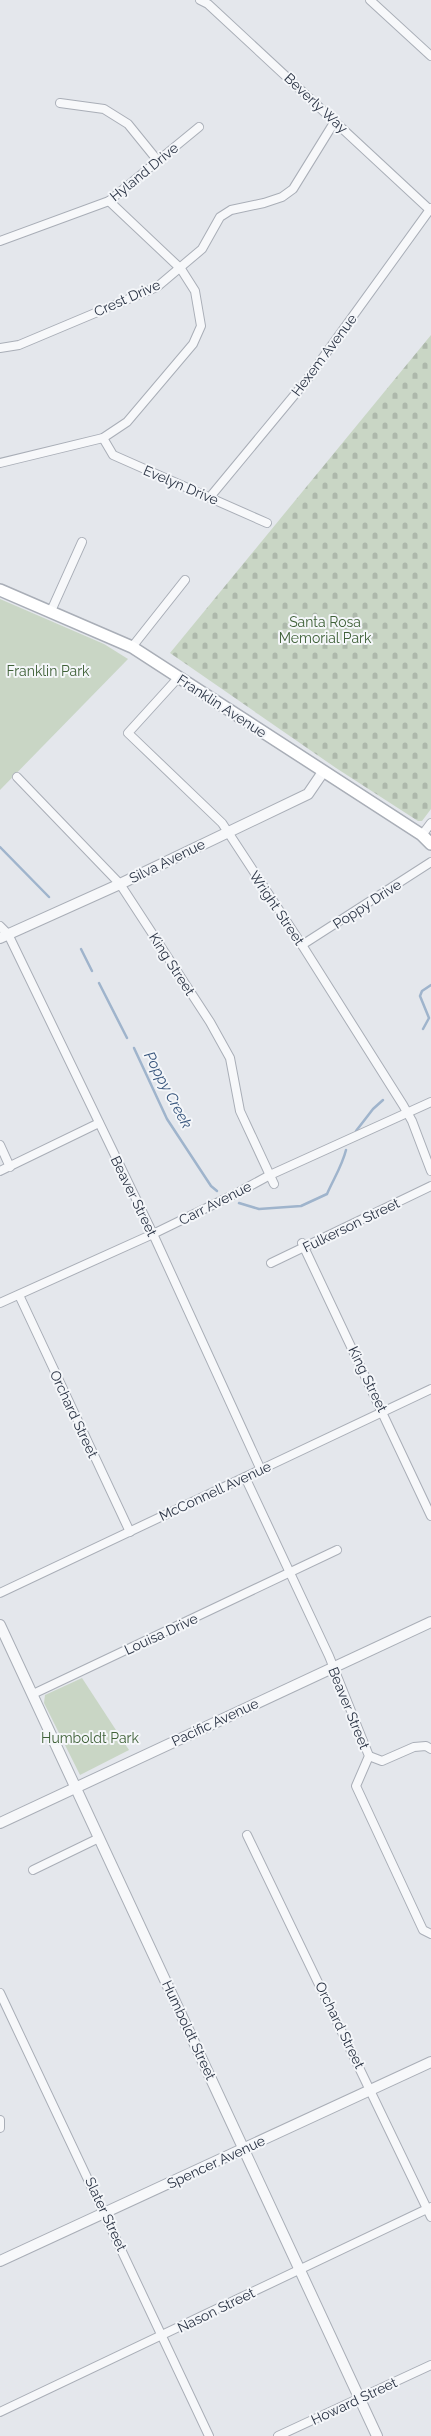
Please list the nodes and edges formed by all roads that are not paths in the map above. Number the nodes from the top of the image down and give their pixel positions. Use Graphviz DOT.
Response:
graph roads {
  1 [pos="200,0"];
  2 [pos="370,0"];
  3 [pos="431,56"];
  4 [pos="60,103"];
  5 [pos="335,121"];
  6 [pos="199,127"];
  7 [pos="158,161"];
  8 [pos="109,201"];
  9 [pos="430,209"];
  10 [pos="0,241"];
  11 [pos="181,269"];
  12 [pos="0,348"];
  13 [pos="103,438"];
  14 [pos="0,463"];
  15 [pos="210,497"];
  16 [pos="267,523"];
  17 [pos="82,542"];
  18 [pos="185,580"];
  19 [pos="0,590"];
  20 [pos="50,611"];
  21 [pos="132,647"];
  22 [pos="178,678"];
  23 [pos="323,772"];
  24 [pos="17,777"];
  25 [pos="431,823"];
  26 [pos="226,832"];
  27 [pos="422,835"];
  28 [pos="431,844"];
  29 [pos="431,862"];
  30 [pos="120,884"];
  31 [pos="0,926"];
  32 [pos="4,936"];
  33 [pos="302,945"];
  34 [pos="431,1102"];
  35 [pos="407,1113"];
  36 [pos="99,1123"];
  37 [pos="0,1145"];
  38 [pos="10,1167"];
  39 [pos="0,1171"];
  40 [pos="431,1172"];
  41 [pos="270,1175"];
  42 [pos="274,1184"];
  43 [pos="431,1186"];
  44 [pos="153,1234"];
  45 [pos="303,1245"];
  46 [pos="271,1263"];
  47 [pos="19,1295"];
  48 [pos="0,1304"];
  49 [pos="431,1390"];
  50 [pos="383,1412"];
  51 [pos="262,1470"];
  52 [pos="245,1478"];
  53 [pos="431,1516"];
  54 [pos="130,1532"];
  55 [pos="337,1550"];
  56 [pos="289,1573"];
  57 [pos="0,1593"];
  58 [pos="431,1622"];
  59 [pos="0,1625"];
  60 [pos="333,1668"];
  61 [pos="33,1694"];
  62 [pos="431,1749"];
  63 [pos="369,1756"];
  64 [pos="75,1788"];
  65 [pos="0,1823"];
  66 [pos="247,1835"];
  67 [pos="99,1838"];
  68 [pos="33,1870"];
  69 [pos="431,1934"];
  70 [pos="0,1993"];
  71 [pos="431,2062"];
  72 [pos="371,2090"];
  73 [pos="0,2120"];
  74 [pos="0,2128"];
  75 [pos="244,2149"];
  76 [pos="429,2208"];
  77 [pos="105,2212"];
  78 [pos="431,2216"];
  79 [pos="0,2261"];
  80 [pos="299,2270"];
  81 [pos="162,2335"];
  82 [pos="431,2366"];
  83 [pos="359,2398"];
  84 [pos="0,2412"];
  85 [pos="210,2436"];
  86 [pos="278,2436"];
  87 [pos="377,2436"];
  1 -- 5 [label="street, Beverly Way"];
  2 -- 3 [label="street"];
  4 -- 7 [label="street"];
  5 -- 9 [label="street, Beverly Way"];
  5 -- 11 [label="street, Crest Drive"];
  6 -- 7 [label="street, Hyland Drive"];
  7 -- 8 [label="street, Hyland Drive"];
  8 -- 10 [label="street, Hyland Drive"];
  8 -- 11 [label="street"];
  9 -- 15 [label="street, Hexem Avenue"];
  11 -- 12 [label="street, Crest Drive"];
  11 -- 13 [label="street"];
  13 -- 14 [label="street"];
  13 -- 15 [label="street, Evelyn Drive"];
  15 -- 16 [label="street, Evelyn Drive"];
  17 -- 20 [label="street"];
  18 -- 21 [label="street"];
  19 -- 20 [label="main road, Franklin Avenue"];
  20 -- 21 [label="main road, Franklin Avenue"];
  21 -- 22 [label="main road, Franklin Avenue"];
  22 -- 23 [label="main road, Franklin Avenue"];
  22 -- 26 [label="street, Wright Street"];
  23 -- 26 [label="street, Silva Avenue"];
  23 -- 27 [label="main road, Franklin Avenue"];
  24 -- 30 [label="street, King Street"];
  25 -- 27 [label="street"];
  26 -- 30 [label="street, Silva Avenue"];
  26 -- 33 [label="street, Wright Street"];
  27 -- 28 [label="main road, Franklin Avenue"];
  29 -- 33 [label="street, Poppy Drive"];
  30 -- 32 [label="street, Silva Avenue"];
  30 -- 41 [label="street, King Street"];
  31 -- 32 [label="street, Beaver Street"];
  32 -- 36 [label="street, Beaver Street"];
  33 -- 35 [label="street, Wright Street"];
  34 -- 35 [label="street, Carr Avenue"];
  35 -- 40 [label="street, Wright Street"];
  35 -- 41 [label="street, Carr Avenue"];
  36 -- 38 [label="street"];
  36 -- 44 [label="street, Beaver Street"];
  37 -- 38 [label="street"];
  38 -- 39 [label="street"];
  41 -- 42 [label="street, King Street"];
  41 -- 44 [label="street, Carr Avenue"];
  43 -- 45 [label="street, Fulkerson Street"];
  44 -- 47 [label="street, Carr Avenue"];
  44 -- 51 [label="street, Beaver Street"];
  45 -- 46 [label="street, Fulkerson Street"];
  45 -- 50 [label="street, King Street"];
  47 -- 48 [label="street, Carr Avenue"];
  47 -- 54 [label="street, Orchard Street"];
  49 -- 50 [label="street, McConnell Avenue"];
  50 -- 51 [label="street, McConnell Avenue"];
  50 -- 53 [label="street, King Street"];
  51 -- 52 [label="street, McConnell Avenue"];
  52 -- 54 [label="street, McConnell Avenue"];
  52 -- 56 [label="street, Beaver Street"];
  54 -- 57 [label="street, McConnell Avenue"];
  55 -- 56 [label="street, Louisa Drive"];
  56 -- 60 [label="street, Beaver Street"];
  56 -- 61 [label="street, Louisa Drive"];
  58 -- 60 [label="street, Pacific Avenue"];
  59 -- 61 [label="street, Humboldt Street"];
  60 -- 63 [label="street, Beaver Street"];
  60 -- 64 [label="street, Pacific Avenue"];
  61 -- 64 [label="street, Humboldt Street"];
  62 -- 63 [label="street"];
  63 -- 69 [label="street, Beaver Street"];
  64 -- 65 [label="street, Pacific Avenue"];
  64 -- 67 [label="street, Humboldt Street"];
  66 -- 72 [label="street, Orchard Street"];
  67 -- 68 [label="street"];
  67 -- 75 [label="street, Humboldt Street"];
  70 -- 77 [label="street, Slater Street"];
  71 -- 72 [label="street, Spencer Avenue"];
  72 -- 75 [label="street, Spencer Avenue"];
  72 -- 76 [label="street, Orchard Street"];
  73 -- 74 [label="street"];
  75 -- 77 [label="street, Spencer Avenue"];
  75 -- 80 [label="street, Humboldt Street"];
  76 -- 78 [label="street, Orchard Street"];
  76 -- 80 [label="street, Nason Street"];
  77 -- 79 [label="street, Spencer Avenue"];
  77 -- 81 [label="street, Slater Street"];
  80 -- 81 [label="street, Nason Street"];
  80 -- 83 [label="street, Humboldt Street"];
  81 -- 84 [label="street, Nason Street"];
  81 -- 85 [label="street, Slater Street"];
  82 -- 83 [label="street, Howard Street"];
  83 -- 86 [label="street, Howard Street"];
  83 -- 87 [label="street, Humboldt Street"];
}
